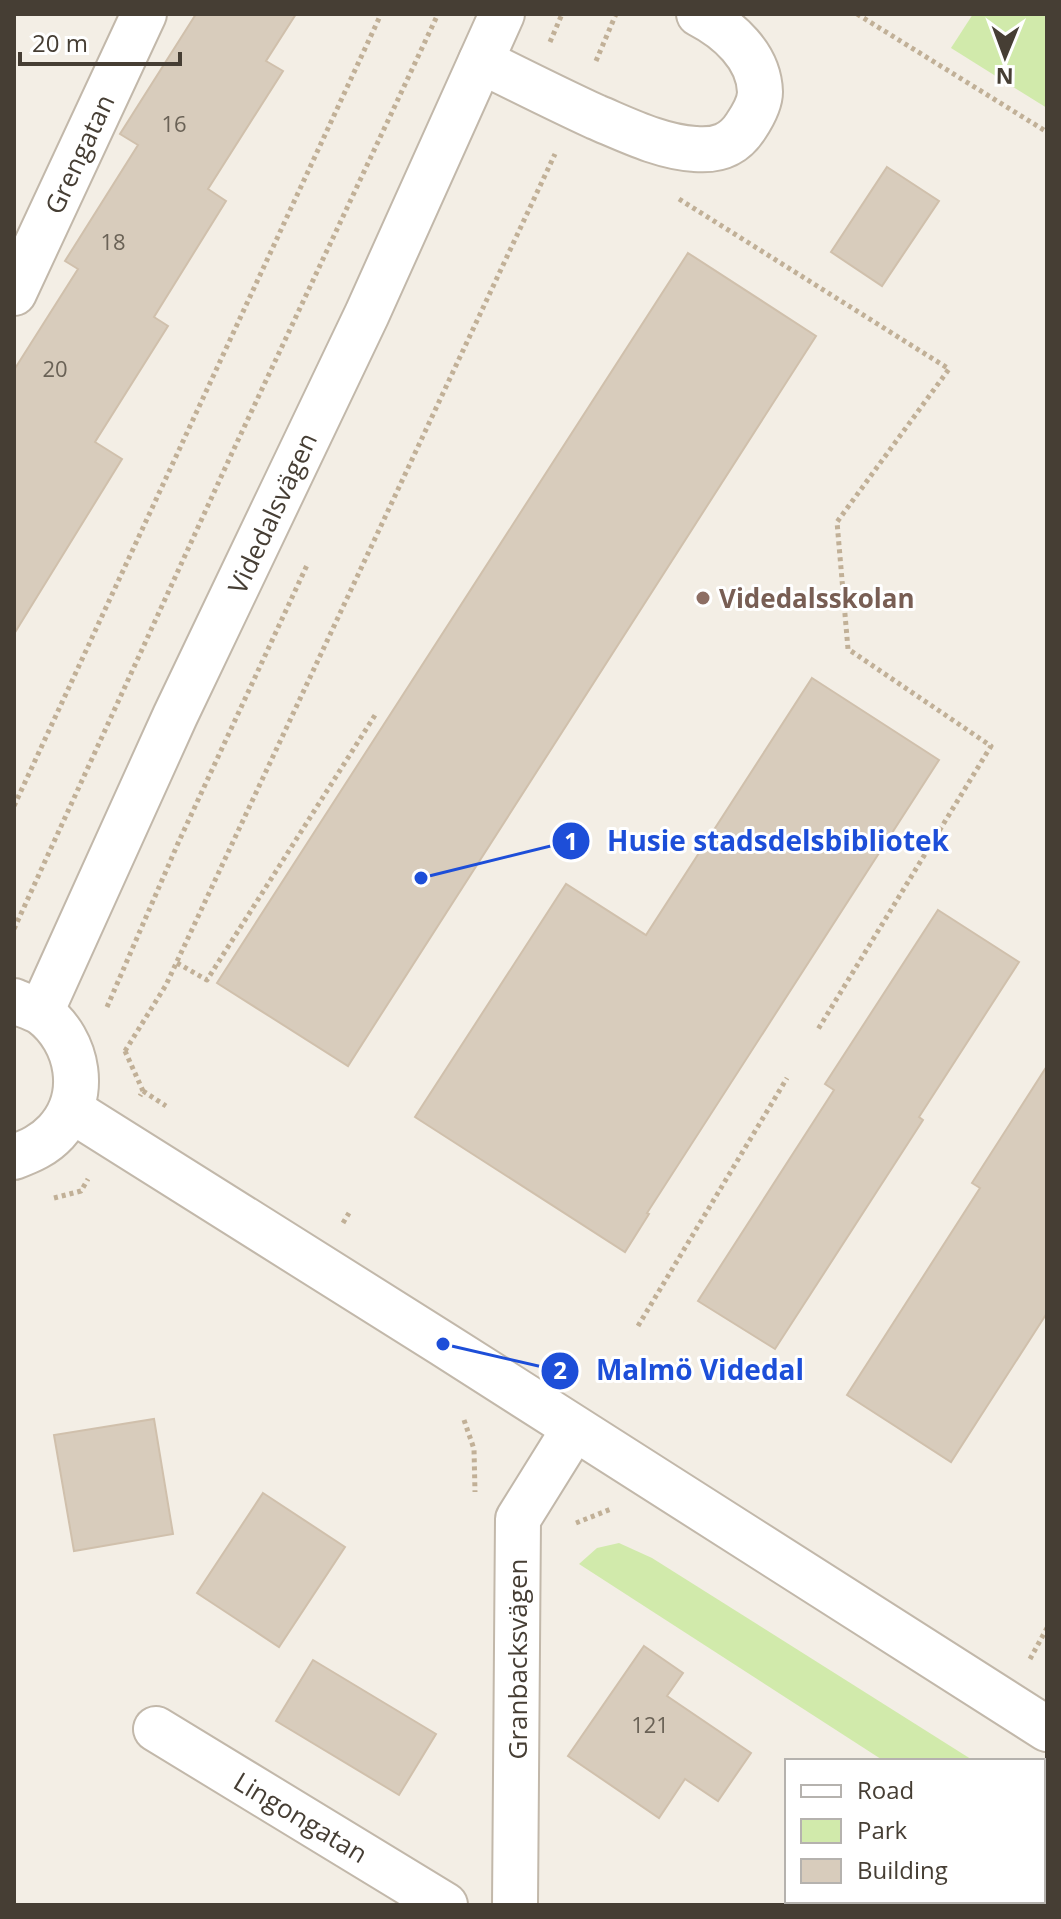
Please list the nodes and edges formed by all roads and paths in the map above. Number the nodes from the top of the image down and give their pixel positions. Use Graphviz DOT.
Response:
graph roads {
  1 [pos="144,14"];
  2 [pos="381,14"];
  3 [pos="438,14"];
  4 [pos="502,14"];
  5 [pos="616,14"];
  6 [pos="699,14"];
  7 [pos="857,14"];
  8 [pos="481,61"];
  9 [pos="575,107"];
  10 [pos="1047,132"];
  11 [pos="672,195"];
  12 [pos="14,293"];
  13 [pos="377,712"];
  14 [pos="231,728"];
  15 [pos="14,806"];
  16 [pos="14,929"];
  17 [pos="177,963"];
  18 [pos="27,1006"];
  19 [pos="107,1007"];
  20 [pos="817,1031"];
  21 [pos="125,1051"];
  22 [pos="787,1078"];
  23 [pos="71,1110"];
  24 [pos="14,1157"];
  25 [pos="638,1326"];
  26 [pos="460,1414"];
  27 [pos="574,1429"];
  28 [pos="622,1509"];
  29 [pos="518,1519"];
  30 [pos="156,1729"];
  31 [pos="1047,1729"];
  32 [pos="445,1905"];
  33 [pos="515,1905"];
  1 -- 12 [label="street, Grengatan"];
  2 -- 15 [label="path"];
  3 -- 16 [label="path"];
  4 -- 8 [label="street, Videdalsvägen"];
  5 -- 9 [label="path"];
  6 -- 9 [label="street"];
  7 -- 10 [label="path"];
  8 -- 9 [label="street"];
  8 -- 18 [label="street, Videdalsvägen"];
  9 -- 17 [label="path"];
  11 -- 20 [label="path"];
  13 -- 17 [label="path"];
  14 -- 19 [label="path"];
  17 -- 21 [label="path"];
  18 -- 23 [label="street"];
  22 -- 25 [label="path"];
  23 -- 24 [label="street"];
  23 -- 27 [label="street"];
  26 -- 29 [label="path"];
  27 -- 29 [label="street"];
  27 -- 31 [label="street"];
  28 -- 29 [label="path"];
  29 -- 33 [label="street, Granbacksvägen"];
  30 -- 32 [label="street, Lingongatan"];
}
